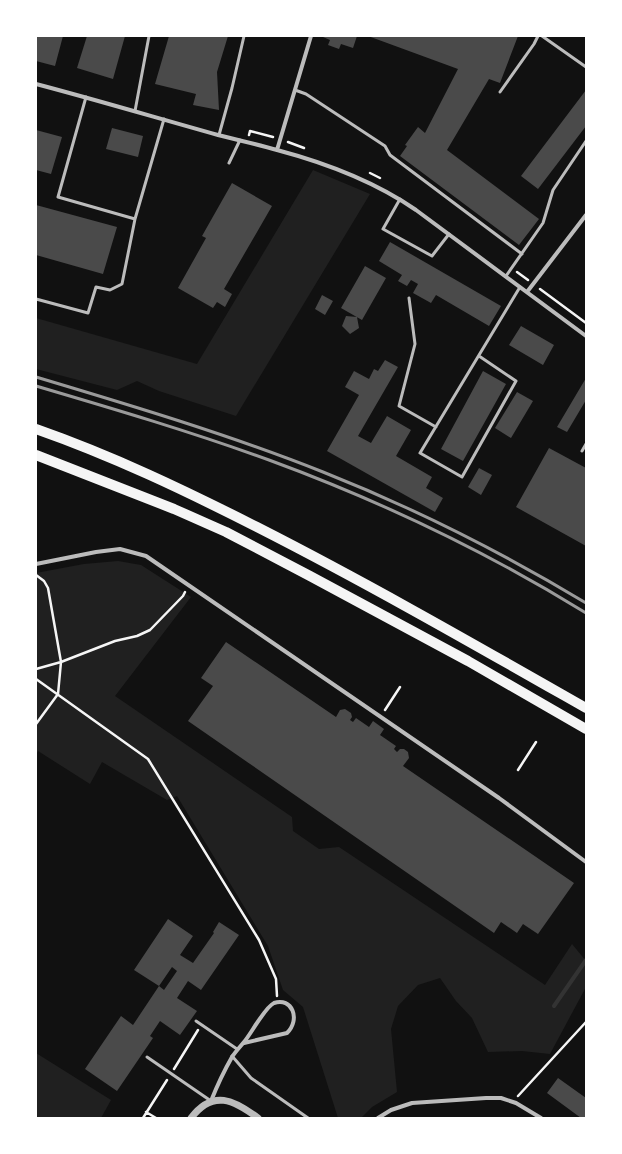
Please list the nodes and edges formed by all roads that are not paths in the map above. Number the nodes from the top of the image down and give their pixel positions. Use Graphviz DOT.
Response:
graph roads {
  1 [pos="149,36"];
  2 [pos="244,36"];
  3 [pos="311,36"];
  4 [pos="538,36"];
  5 [pos="542,36"];
  6 [pos="586,67"];
  7 [pos="36,84"];
  8 [pos="295,90"];
  9 [pos="500,92"];
  10 [pos="86,97"];
  11 [pos="135,111"];
  12 [pos="164,120"];
  13 [pos="219,135"];
  14 [pos="240,140"];
  15 [pos="586,141"];
  16 [pos="277,150"];
  17 [pos="229,163"];
  18 [pos="400,199"];
  19 [pos="586,215"];
  20 [pos="135,219"];
  21 [pos="449,234"];
  22 [pos="522,254"];
  23 [pos="506,276"];
  24 [pos="520,287"];
  25 [pos="528,292"];
  26 [pos="409,298"];
  27 [pos="36,299"];
  28 [pos="586,336"];
  29 [pos="479,356"];
  30 [pos="436,427"];
  31 [pos="36,429"];
  32 [pos="586,444"];
  33 [pos="582,451"];
  34 [pos="36,455"];
  35 [pos="36,564"];
  36 [pos="586,708"];
  37 [pos="586,728"];
  38 [pos="586,862"];
  39 [pos="196,1021"];
  40 [pos="244,1043"];
  41 [pos="237,1049"];
  42 [pos="232,1056"];
  43 [pos="147,1057"];
  44 [pos="211,1101"];
  45 [pos="191,1118"];
  46 [pos="258,1118"];
  47 [pos="308,1118"];
  48 [pos="378,1118"];
  49 [pos="541,1118"];
  1 -- 11 [label="lane"];
  2 -- 13 [label="lane"];
  3 -- 8 [label="street"];
  4 -- 9 [label="lane"];
  5 -- 6 [label="lane"];
  7 -- 10 [label="street"];
  8 -- 16 [label="street"];
  8 -- 22 [label="lane"];
  10 -- 11 [label="street"];
  10 -- 20 [label="lane"];
  11 -- 12 [label="street"];
  12 -- 13 [label="street"];
  12 -- 20 [label="lane"];
  13 -- 14 [label="street"];
  14 -- 16 [label="street"];
  14 -- 17 [label="lane"];
  15 -- 22 [label="lane"];
  16 -- 18 [label="street"];
  18 -- 21 [label="street"];
  18 -- 21 [label="lane"];
  19 -- 25 [label="street"];
  20 -- 27 [label="lane"];
  21 -- 23 [label="street"];
  22 -- 23 [label="lane"];
  23 -- 24 [label="street"];
  24 -- 25 [label="street"];
  24 -- 29 [label="lane"];
  25 -- 28 [label="street"];
  26 -- 30 [label="lane"];
  29 -- 30 [label="lane"];
  29 -- 30 [label="lane"];
  31 -- 36 [label="main road"];
  32 -- 33 [label="lane"];
  34 -- 37 [label="main road"];
  35 -- 38 [label="street"];
  39 -- 41 [label="lane"];
  40 -- 40 [label="street"];
  40 -- 41 [label="street"];
  41 -- 42 [label="street"];
  42 -- 44 [label="street"];
  42 -- 47 [label="lane"];
  43 -- 44 [label="lane"];
  44 -- 45 [label="street"];
  44 -- 46 [label="street"];
  48 -- 49 [label="street"];
}
